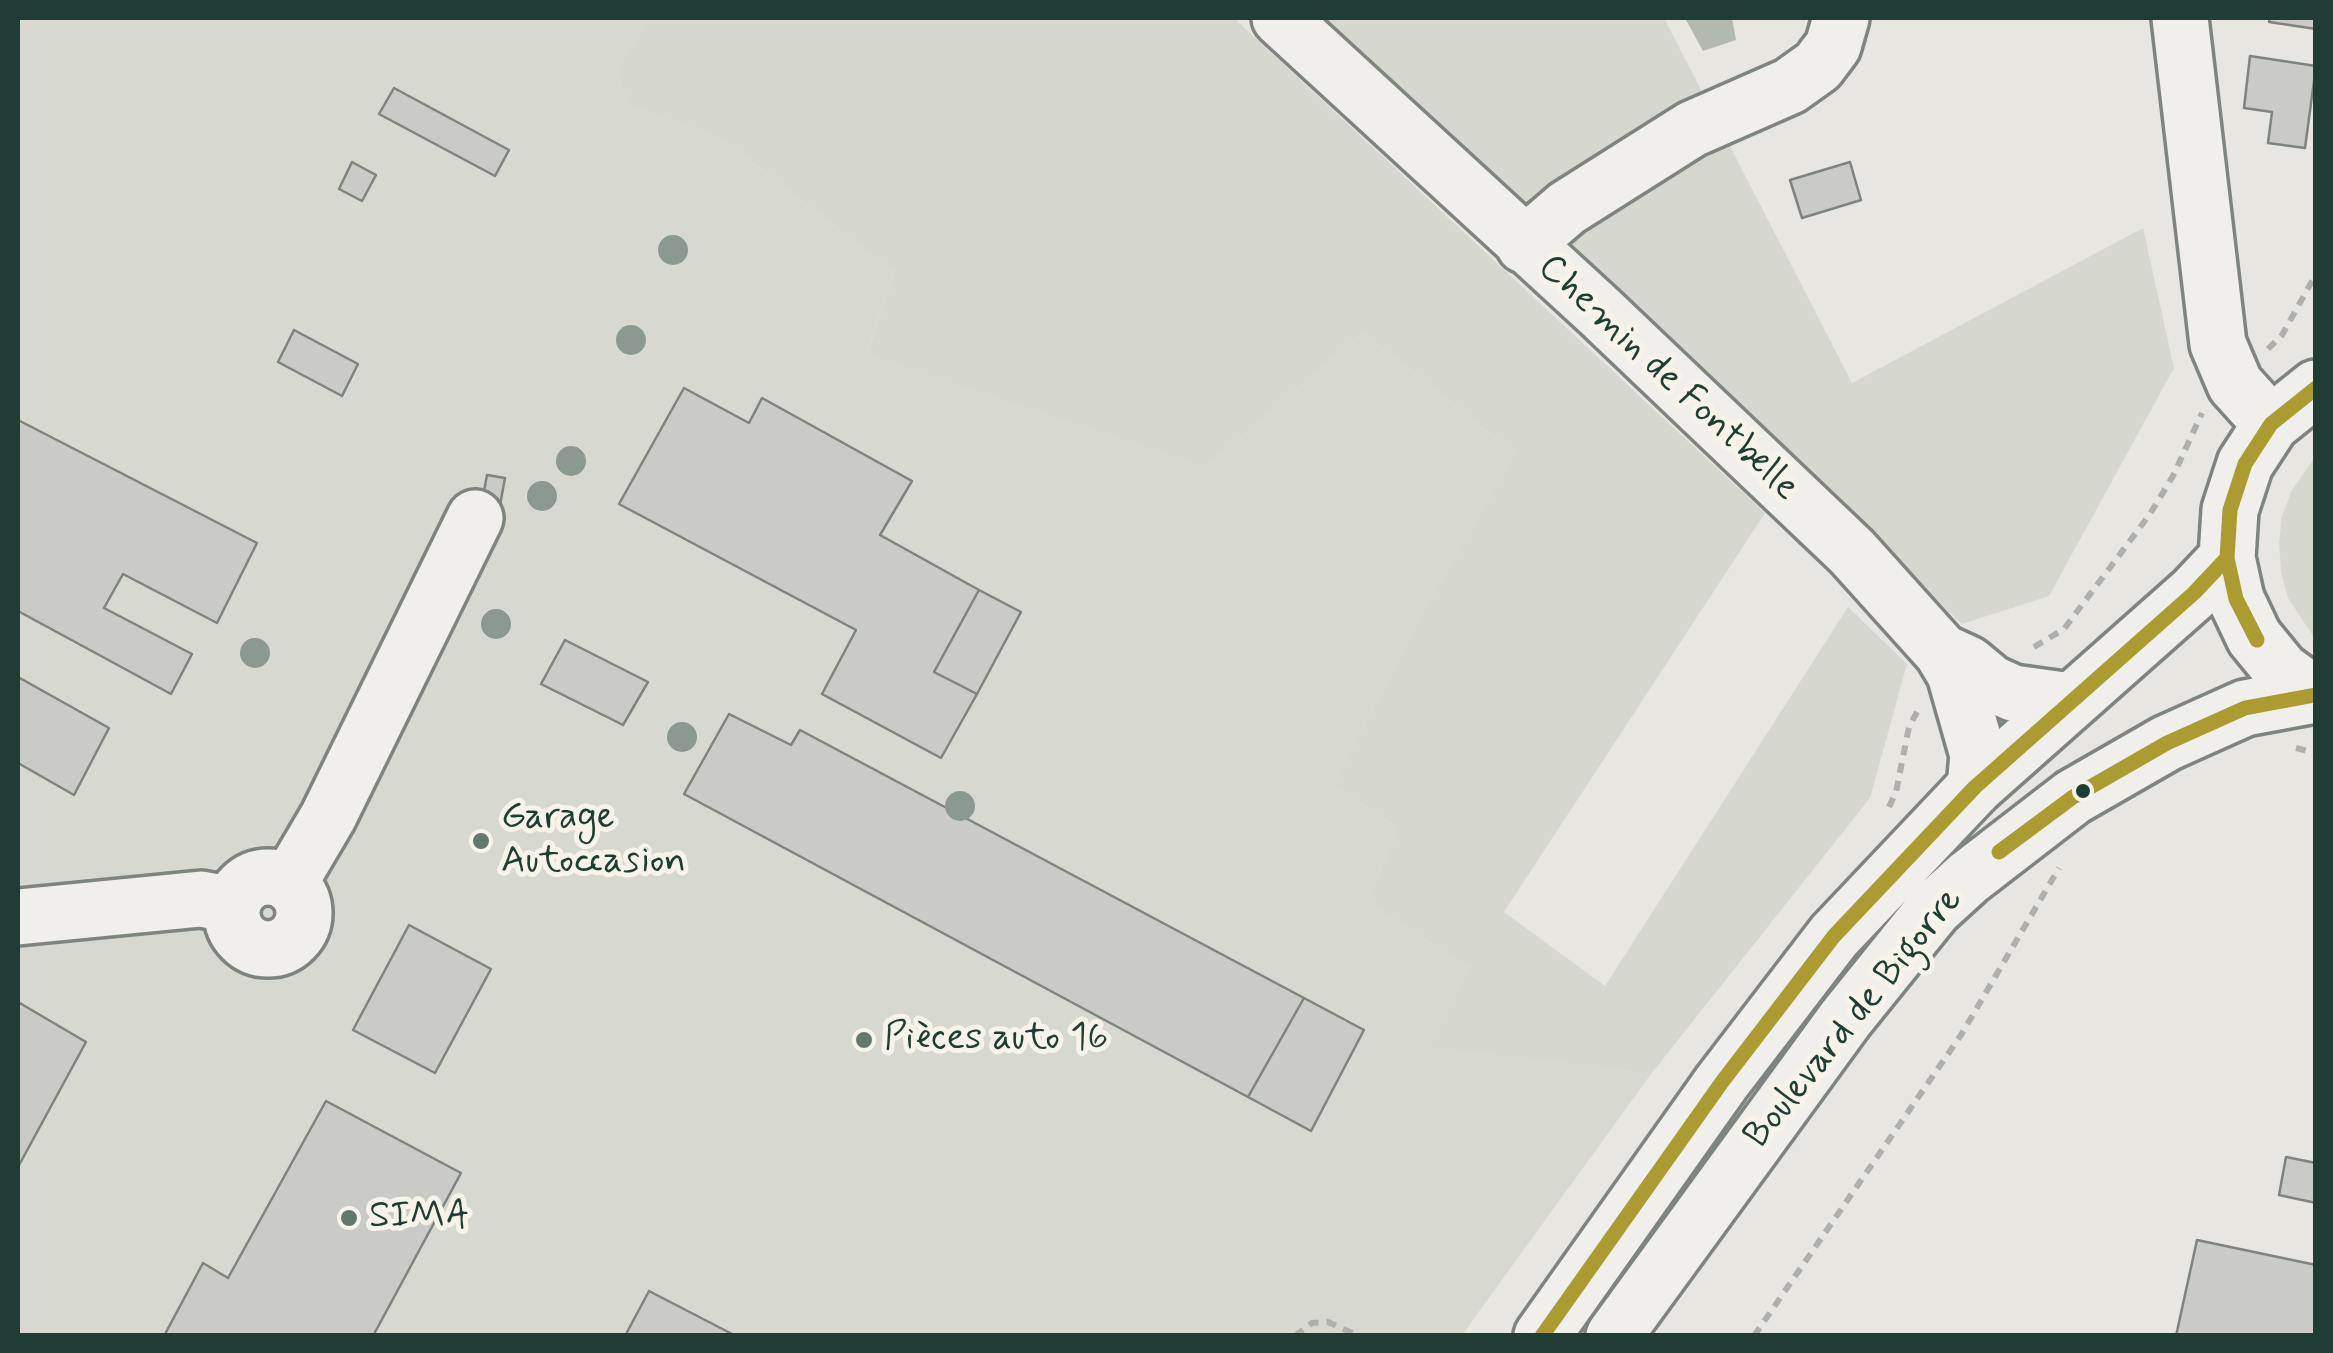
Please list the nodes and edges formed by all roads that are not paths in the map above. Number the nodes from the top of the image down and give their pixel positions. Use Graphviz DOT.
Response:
graph roads {
  1 [pos="1280,18"];
  2 [pos="1840,18"];
  3 [pos="2180,18"];
  4 [pos="1524,245"];
  5 [pos="2316,388"];
  6 [pos="2271,424"];
  7 [pos="475,518"];
  8 [pos="2227,558"];
  9 [pos="1942,652"];
  10 [pos="2315,696"];
  11 [pos="2071,701"];
  12 [pos="1975,788"];
  13 [pos="18,917"];
  14 [pos="1542,1336"];
  15 [pos="1614,1336"];
  1 -- 4 [label="main road, Chemin de Fontbelle"];
  2 -- 4 [label="main road"];
  3 -- 6 [label="main road"];
  4 -- 9 [label="main road, Chemin de Fontbelle"];
  5 -- 6 [label="main road"];
  6 -- 8 [label="main road"];
  7 -- 13 [label="main road"];
  8 -- 10 [label="main road"];
  8 -- 11 [label="main road"];
  9 -- 11 [label="main road, Chemin de Fontbelle"];
  9 -- 12 [label="main road"];
  10 -- 15 [label="main road, Boulevard de Bigorre"];
  11 -- 12 [label="main road"];
  12 -- 14 [label="main road"];
}
